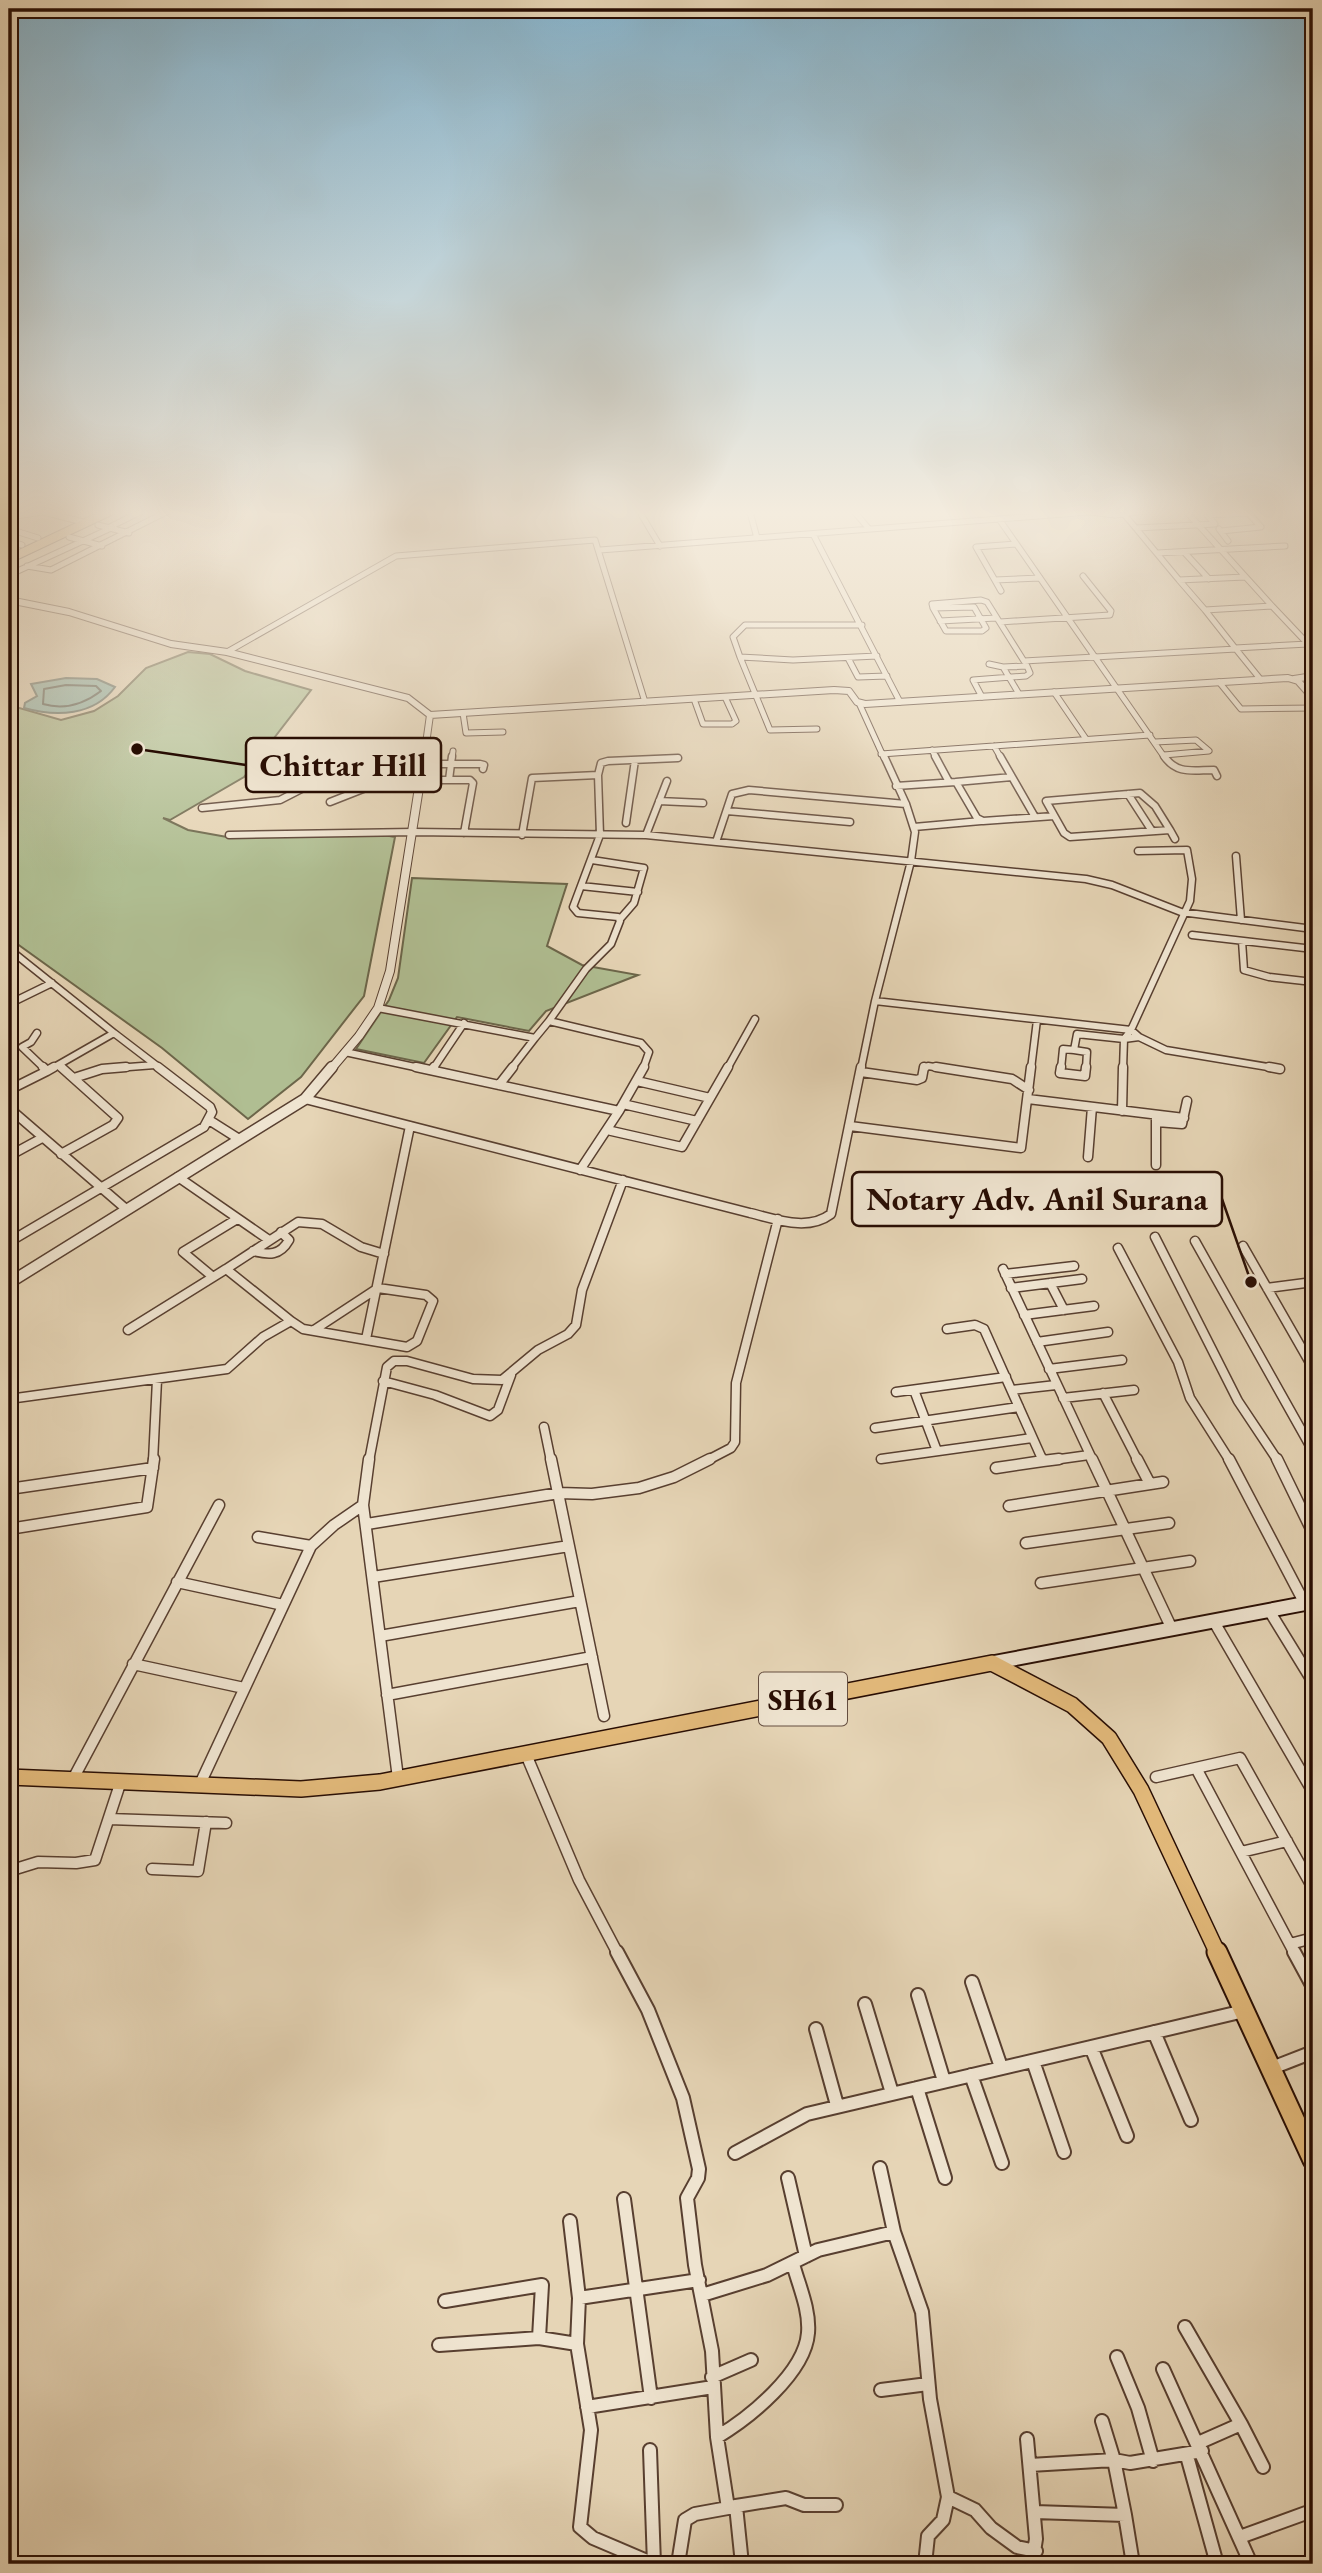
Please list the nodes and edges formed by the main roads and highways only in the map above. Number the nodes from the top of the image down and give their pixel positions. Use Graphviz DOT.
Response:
graph roads {
  1 [pos="1309,1603"];
  2 [pos="992,1663"];
  3 [pos="9,1777"];
  4 [pos="1313,2160"];
  1 -- 2 [label="main road"];
  2 -- 3 [label="main road, SH61"];
  2 -- 4 [label="main road"];
}
